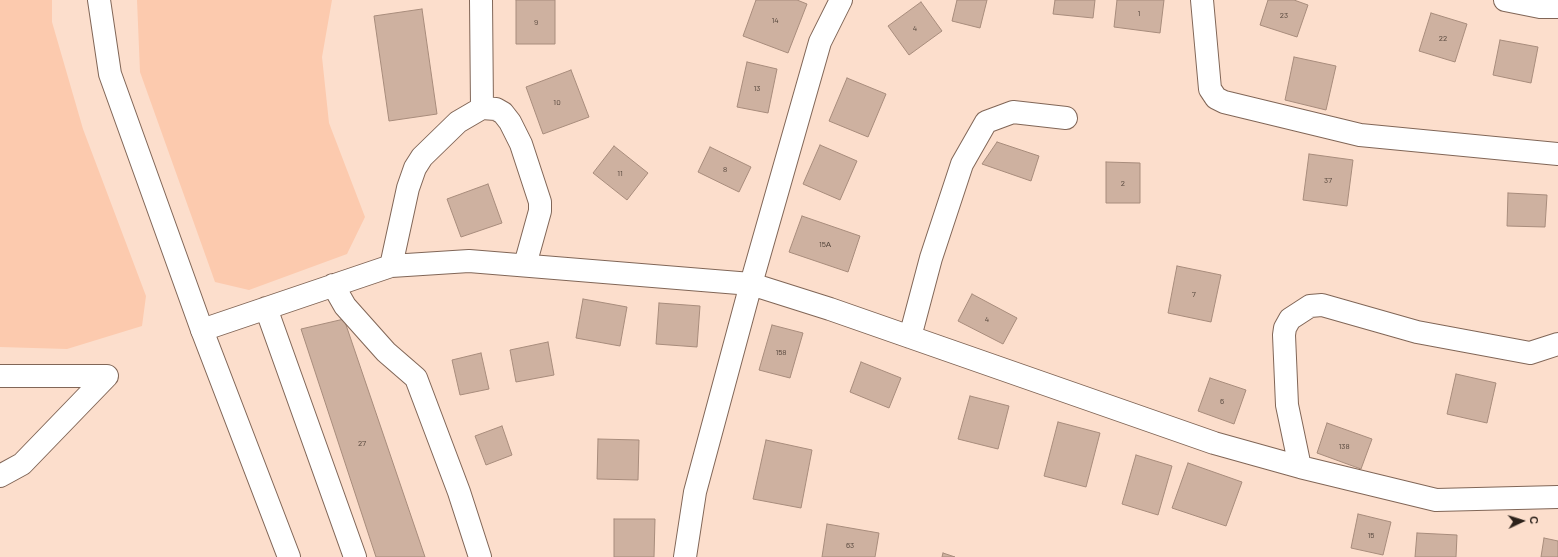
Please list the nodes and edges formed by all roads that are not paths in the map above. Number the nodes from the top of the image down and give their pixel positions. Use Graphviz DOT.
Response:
graph roads {
  1 [pos="99,0"];
  2 [pos="481,0"];
  3 [pos="841,0"];
  4 [pos="1202,0"];
  5 [pos="1505,0"];
  6 [pos="1558,7"];
  7 [pos="482,108"];
  8 [pos="1066,118"];
  9 [pos="1558,154"];
  10 [pos="525,265"];
  11 [pos="391,266"];
  12 [pos="751,284"];
  13 [pos="333,286"];
  14 [pos="266,308"];
  15 [pos="202,330"];
  16 [pos="910,338"];
  17 [pos="1558,344"];
  18 [pos="0,376"];
  19 [pos="1300,467"];
  20 [pos="0,476"];
  21 [pos="1558,497"];
  22 [pos="289,557"];
  23 [pos="355,557"];
  24 [pos="480,557"];
  25 [pos="685,557"];
  1 -- 15 [label="street"];
  2 -- 7 [label="street"];
  3 -- 12 [label="street"];
  4 -- 9 [label="street"];
  5 -- 6 [label="street"];
  7 -- 10 [label="street"];
  7 -- 11 [label="street"];
  8 -- 16 [label="street"];
  10 -- 11 [label="street"];
  10 -- 12 [label="street"];
  11 -- 13 [label="street"];
  12 -- 16 [label="street"];
  12 -- 25 [label="street"];
  13 -- 14 [label="street"];
  13 -- 24 [label="street"];
  14 -- 15 [label="street"];
  14 -- 23 [label="street"];
  15 -- 22 [label="street"];
  16 -- 19 [label="street"];
  17 -- 19 [label="street"];
  18 -- 20 [label="street"];
  19 -- 21 [label="street"];
}
